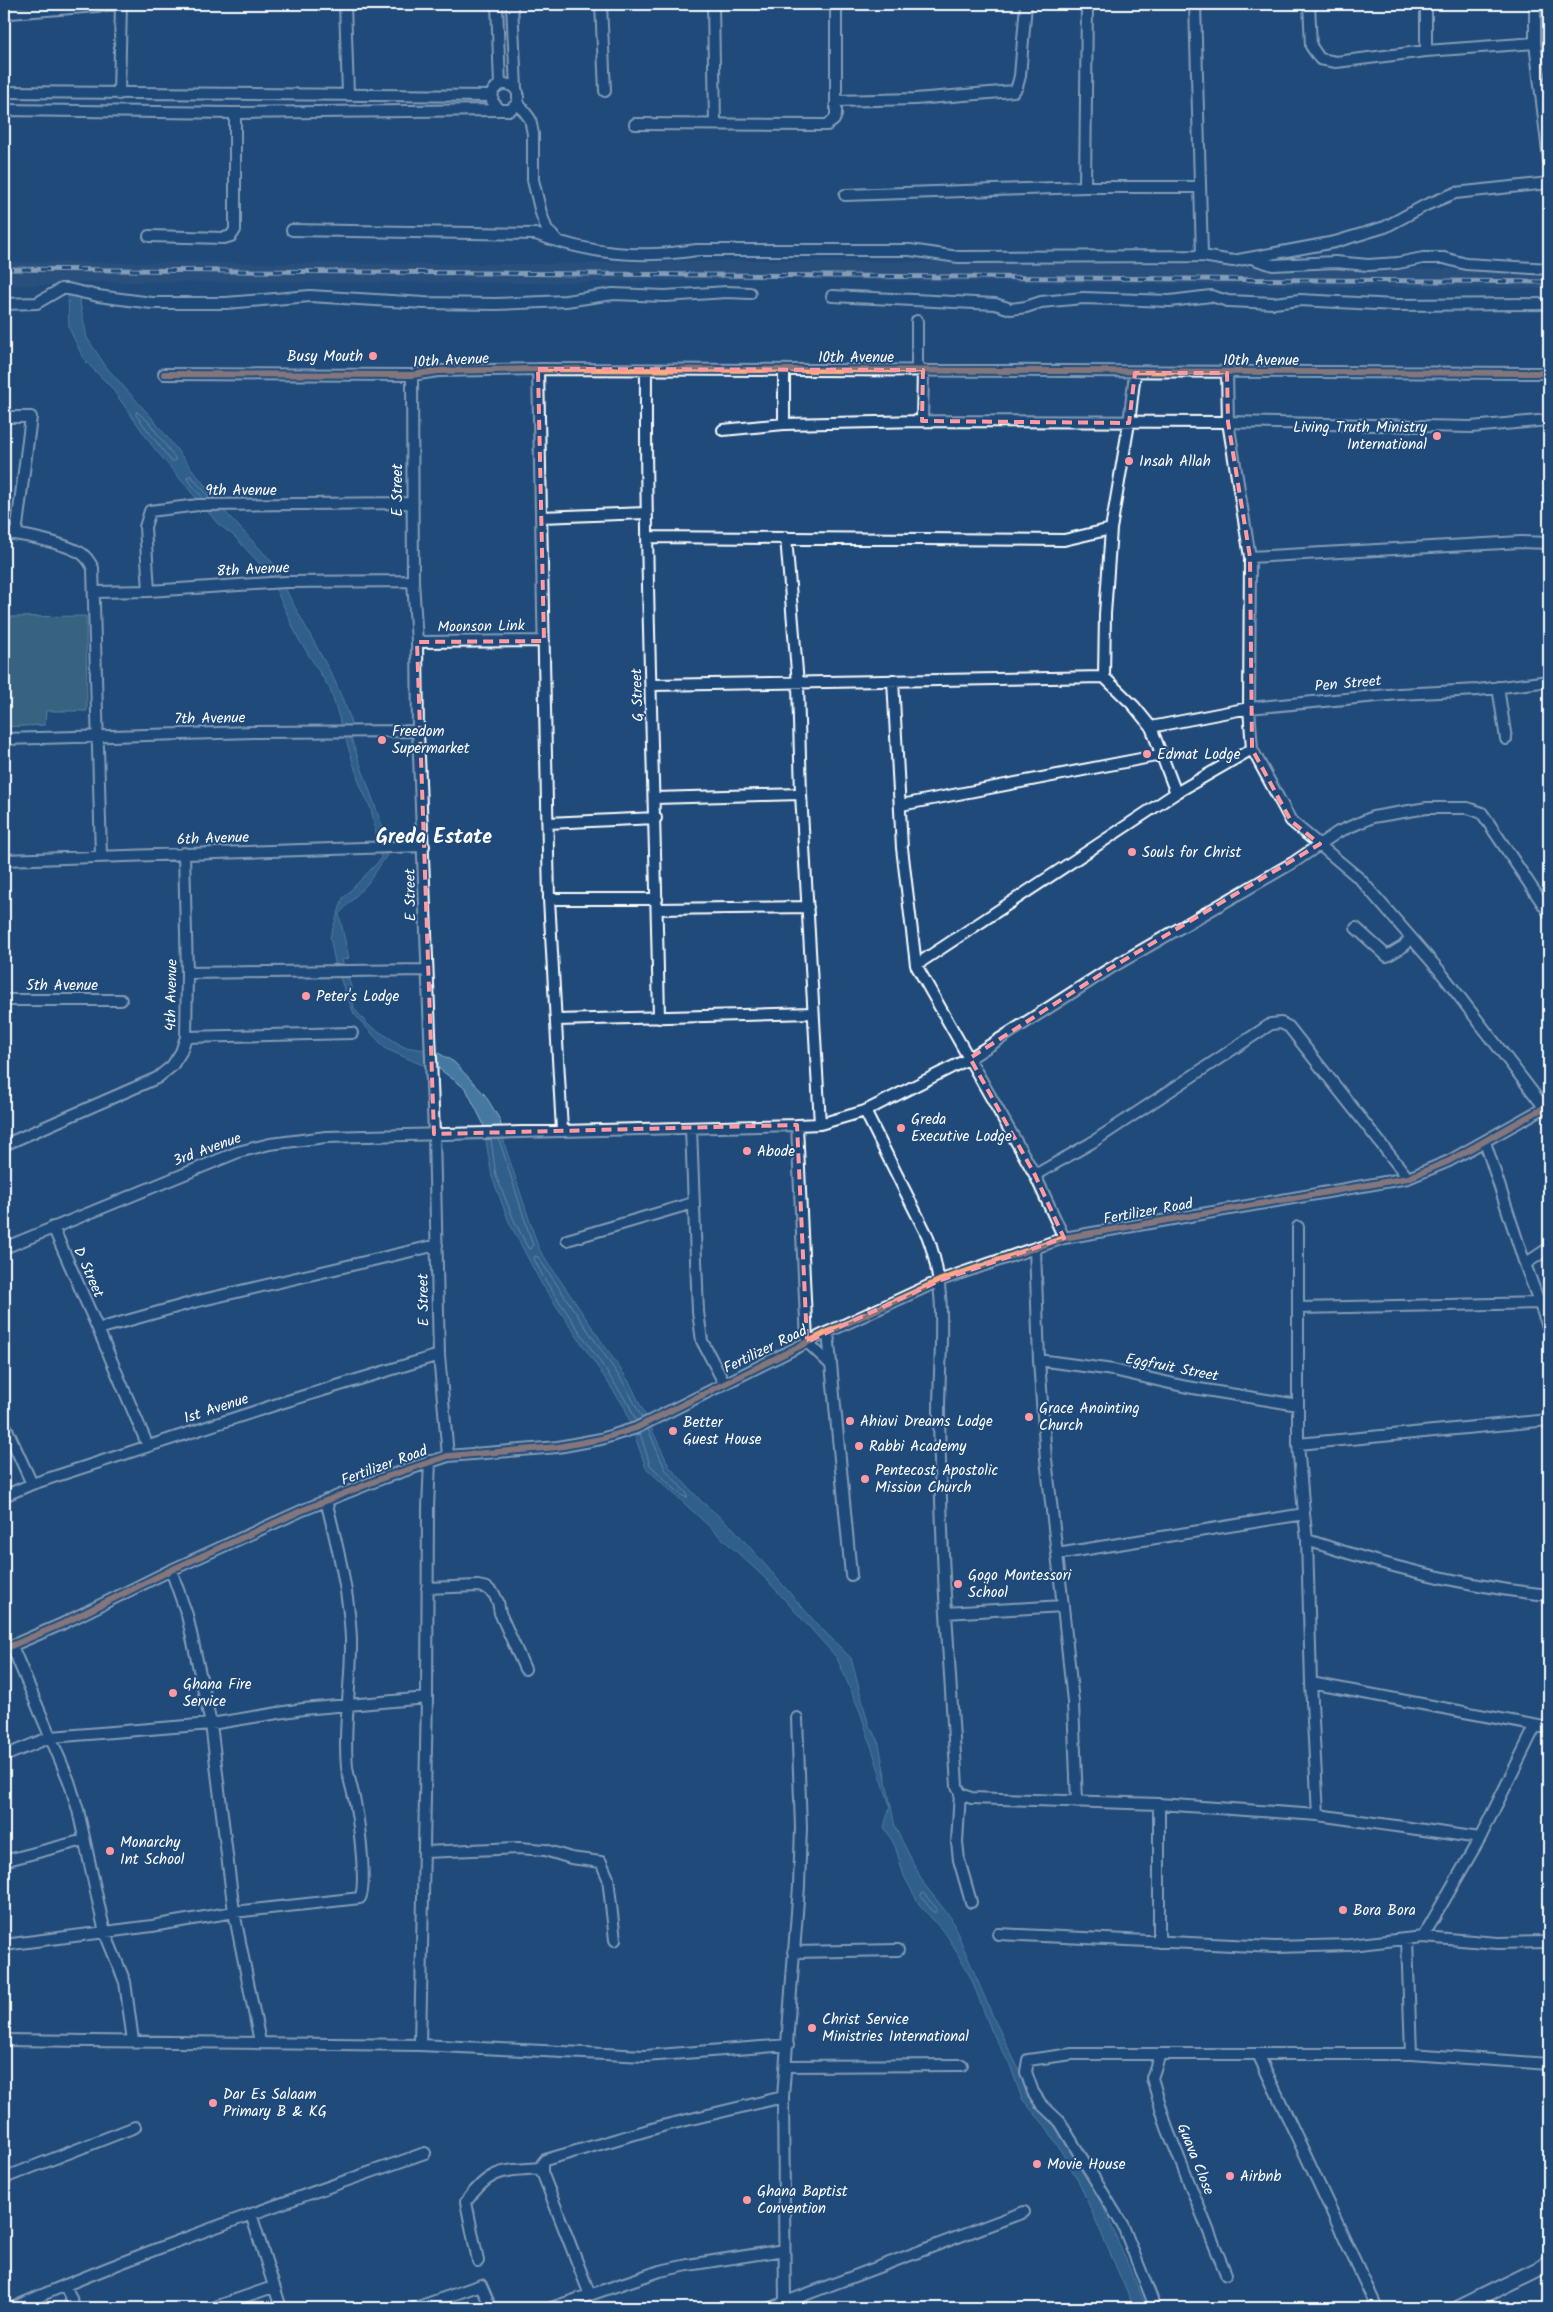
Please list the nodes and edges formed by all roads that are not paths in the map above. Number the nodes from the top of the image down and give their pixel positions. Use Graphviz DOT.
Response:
graph roads {
  1 [pos="121,4"];
  2 [pos="345,4"];
  3 [pos="497,4"];
  4 [pos="512,4"];
  5 [pos="602,4"];
  6 [pos="713,4"];
  7 [pos="836,4"];
  8 [pos="1026,4"];
  9 [pos="1087,4"];
  10 [pos="1195,4"];
  11 [pos="1309,4"];
  12 [pos="1426,4"];
  13 [pos="1535,4"];
  14 [pos="10,13"];
  15 [pos="1535,43"];
  16 [pos="1426,51"];
  17 [pos="500,85"];
  18 [pos="516,88"];
  19 [pos="605,91"];
  20 [pos="4,92"];
  21 [pos="119,94"];
  22 [pos="348,94"];
  23 [pos="492,96"];
  24 [pos="836,101"];
  25 [pos="518,103"];
  26 [pos="4,110"];
  27 [pos="500,110"];
  28 [pos="235,113"];
  29 [pos="635,124"];
  30 [pos="715,124"];
  31 [pos="1549,161"];
  32 [pos="1549,183"];
  33 [pos="1085,186"];
  34 [pos="1200,187"];
  35 [pos="845,195"];
  36 [pos="292,230"];
  37 [pos="149,236"];
  38 [pos="560,242"];
  39 [pos="1202,256"];
  40 [pos="1254,259"];
  41 [pos="1549,270"];
  42 [pos="750,293"];
  43 [pos="832,296"];
  44 [pos="4,304"];
  45 [pos="1549,304"];
  46 [pos="917,321"];
  47 [pos="538,370"];
  48 [pos="784,370"];
  49 [pos="920,370"];
  50 [pos="646,371"];
  51 [pos="1227,372"];
  52 [pos="1135,373"];
  53 [pos="1549,373"];
  54 [pos="164,374"];
  55 [pos="412,374"];
  56 [pos="4,416"];
  57 [pos="1549,420"];
  58 [pos="922,421"];
  59 [pos="1228,422"];
  60 [pos="1129,423"];
  61 [pos="784,424"];
  62 [pos="723,430"];
  63 [pos="412,504"];
  64 [pos="646,513"];
  65 [pos="541,517"];
  66 [pos="1111,529"];
  67 [pos="4,533"];
  68 [pos="16,534"];
  69 [pos="647,537"];
  70 [pos="786,537"];
  71 [pos="1549,543"];
  72 [pos="1250,557"];
  73 [pos="413,581"];
  74 [pos="149,591"];
  75 [pos="95,592"];
  76 [pos="544,641"];
  77 [pos="417,642"];
  78 [pos="1104,677"];
  79 [pos="893,680"];
  80 [pos="1549,681"];
  81 [pos="798,684"];
  82 [pos="652,685"];
  83 [pos="1498,687"];
  84 [pos="1249,708"];
  85 [pos="1151,727"];
  86 [pos="418,730"];
  87 [pos="100,736"];
  88 [pos="4,739"];
  89 [pos="1506,739"];
  90 [pos="1252,749"];
  91 [pos="1161,756"];
  92 [pos="1176,793"];
  93 [pos="801,794"];
  94 [pos="655,798"];
  95 [pos="901,805"];
  96 [pos="656,818"];
  97 [pos="548,823"];
  98 [pos="1320,844"];
  99 [pos="424,846"];
  100 [pos="184,854"];
  101 [pos="101,856"];
  102 [pos="4,860"];
  103 [pos="550,899"];
  104 [pos="657,904"];
  105 [pos="808,907"];
  106 [pos="1549,913"];
  107 [pos="1356,928"];
  108 [pos="1410,937"];
  109 [pos="916,965"];
  110 [pos="427,970"];
  111 [pos="187,973"];
  112 [pos="4,1000"];
  113 [pos="121,1000"];
  114 [pos="813,1013"];
  115 [pos="659,1018"];
  116 [pos="557,1020"];
  117 [pos="352,1033"];
  118 [pos="186,1037"];
  119 [pos="970,1058"];
  120 [pos="1546,1106"];
  121 [pos="865,1111"];
  122 [pos="820,1124"];
  123 [pos="797,1125"];
  124 [pos="691,1128"];
  125 [pos="562,1130"];
  126 [pos="434,1134"];
  127 [pos="1486,1142"];
  128 [pos="4,1145"];
  129 [pos="1035,1175"];
  130 [pos="1408,1178"];
  131 [pos="693,1203"];
  132 [pos="53,1227"];
  133 [pos="1298,1227"];
  134 [pos="1064,1238"];
  135 [pos="567,1240"];
  136 [pos="437,1245"];
  137 [pos="4,1248"];
  138 [pos="1035,1248"];
  139 [pos="1549,1248"];
  140 [pos="1525,1264"];
  141 [pos="940,1280"];
  142 [pos="1540,1303"];
  143 [pos="1298,1308"];
  144 [pos="1549,1328"];
  145 [pos="98,1329"];
  146 [pos="828,1332"];
  147 [pos="807,1342"];
  148 [pos="439,1355"];
  149 [pos="1039,1360"];
  150 [pos="830,1364"];
  151 [pos="724,1383"];
  152 [pos="1298,1405"];
  153 [pos="1549,1420"];
  154 [pos="4,1423"];
  155 [pos="1298,1444"];
  156 [pos="148,1446"];
  157 [pos="448,1456"];
  158 [pos="430,1462"];
  159 [pos="32,1484"];
  160 [pos="4,1496"];
  161 [pos="326,1500"];
  162 [pos="1304,1514"];
  163 [pos="1307,1540"];
  164 [pos="1057,1554"];
  165 [pos="171,1570"];
  166 [pos="850,1575"];
  167 [pos="427,1588"];
  168 [pos="1549,1595"];
  169 [pos="1063,1606"];
  170 [pos="946,1613"];
  171 [pos="8,1647"];
  172 [pos="525,1669"];
  173 [pos="1311,1683"];
  174 [pos="427,1698"];
  175 [pos="347,1706"];
  176 [pos="797,1718"];
  177 [pos="211,1724"];
  178 [pos="1535,1727"];
  179 [pos="1549,1728"];
  180 [pos="51,1737"];
  181 [pos="4,1756"];
  182 [pos="960,1793"];
  183 [pos="1077,1802"];
  184 [pos="1159,1804"];
  185 [pos="1318,1815"];
  186 [pos="1480,1838"];
  187 [pos="84,1840"];
  188 [pos="424,1852"];
  189 [pos="4,1861"];
  190 [pos="971,1902"];
  191 [pos="234,1912"];
  192 [pos="105,1933"];
  193 [pos="998,1934"];
  194 [pos="1423,1937"];
  195 [pos="1407,1939"];
  196 [pos="615,1940"];
  197 [pos="1159,1942"];
  198 [pos="1549,1942"];
  199 [pos="4,1946"];
  200 [pos="898,1950"];
  201 [pos="793,1952"];
  202 [pos="4,2040"];
  203 [pos="133,2041"];
  204 [pos="260,2042"];
  205 [pos="420,2045"];
  206 [pos="788,2045"];
  207 [pos="1160,2054"];
  208 [pos="1258,2054"];
  209 [pos="1412,2054"];
  210 [pos="1549,2064"];
  211 [pos="962,2065"];
  212 [pos="786,2066"];
  213 [pos="783,2097"];
  214 [pos="135,2127"];
  215 [pos="425,2153"];
  216 [pos="542,2168"];
  217 [pos="4,2178"];
  218 [pos="1024,2212"];
  219 [pos="251,2214"];
  220 [pos="784,2250"];
  221 [pos="478,2261"];
  222 [pos="1549,2264"];
  223 [pos="1226,2274"];
  224 [pos="65,2285"];
  225 [pos="273,2287"];
  226 [pos="590,2295"];
  227 [pos="1152,2299"];
  228 [pos="785,2301"];
  229 [pos="12,2308"];
  230 [pos="75,2308"];
  231 [pos="212,2308"];
  232 [pos="281,2308"];
  233 [pos="415,2308"];
  234 [pos="491,2308"];
  235 [pos="551,2308"];
  236 [pos="770,2308"];
  237 [pos="1377,2308"];
  238 [pos="1459,2308"];
  1 -- 14 [label="street"];
  1 -- 21 [label="street"];
  2 -- 22 [label="street"];
  3 -- 17 [label="street"];
  4 -- 18 [label="street"];
  5 -- 19 [label="street"];
  6 -- 30 [label="street"];
  7 -- 24 [label="street"];
  8 -- 24 [label="street"];
  9 -- 33 [label="street"];
  10 -- 34 [label="street"];
  11 -- 16 [label="street"];
  12 -- 16 [label="street"];
  13 -- 15 [label="street"];
  15 -- 16 [label="street"];
  15 -- 31 [label="street"];
  17 -- 18 [label="street"];
  17 -- 23 [label="street"];
  18 -- 25 [label="street"];
  20 -- 21 [label="street"];
  21 -- 22 [label="street"];
  22 -- 23 [label="street"];
  23 -- 27 [label="street"];
  24 -- 30 [label="street"];
  25 -- 27 [label="street"];
  25 -- 38 [label="street"];
  26 -- 28 [label="street"];
  27 -- 28 [label="street"];
  28 -- 37 [label="street"];
  29 -- 30 [label="street"];
  32 -- 40 [label="street"];
  33 -- 34 [label="street"];
  33 -- 35 [label="street"];
  34 -- 39 [label="street"];
  36 -- 38 [label="street"];
  38 -- 39 [label="street"];
  39 -- 40 [label="street"];
  40 -- 41 [label="street"];
  42 -- 44 [label="street"];
  43 -- 45 [label="street"];
  46 -- 49 [label="street"];
  47 -- 50 [label="street, 10th Avenue"];
  47 -- 55 [label="street, 10th Avenue"];
  47 -- 65 [label="street"];
  48 -- 49 [label="street, 10th Avenue"];
  48 -- 50 [label="street, 10th Avenue"];
  48 -- 61 [label="street"];
  49 -- 52 [label="street, 10th Avenue"];
  49 -- 58 [label="street"];
  50 -- 64 [label="street, G Street"];
  51 -- 52 [label="street, 10th Avenue"];
  51 -- 53 [label="street, 10th Avenue"];
  51 -- 59 [label="street"];
  52 -- 60 [label="street"];
  54 -- 55 [label="street, 10th Avenue"];
  55 -- 63 [label="street, E Street"];
  56 -- 68 [label="street"];
  57 -- 59 [label="street"];
  58 -- 60 [label="street"];
  58 -- 61 [label="street"];
  59 -- 60 [label="street"];
  59 -- 72 [label="street"];
  60 -- 66 [label="street"];
  61 -- 62 [label="street"];
  63 -- 73 [label="street, E Street"];
  63 -- 74 [label="street, 9th Avenue"];
  64 -- 65 [label="street"];
  64 -- 69 [label="street, G Street"];
  65 -- 76 [label="street"];
  66 -- 70 [label="street"];
  66 -- 78 [label="street"];
  67 -- 68 [label="street"];
  68 -- 75 [label="street"];
  69 -- 70 [label="street"];
  69 -- 82 [label="street, G Street"];
  70 -- 81 [label="street"];
  71 -- 72 [label="street"];
  72 -- 84 [label="street"];
  73 -- 74 [label="street, 8th Avenue"];
  73 -- 77 [label="street, E Street"];
  74 -- 75 [label="street, 8th Avenue"];
  75 -- 87 [label="street"];
  76 -- 77 [label="street, Moonson Link"];
  76 -- 97 [label="street"];
  77 -- 86 [label="street, E Street"];
  78 -- 79 [label="street"];
  78 -- 85 [label="street"];
  79 -- 81 [label="street"];
  79 -- 95 [label="street"];
  80 -- 83 [label="street, Pen Street"];
  81 -- 82 [label="street"];
  81 -- 93 [label="street"];
  82 -- 94 [label="street, G Street"];
  83 -- 84 [label="street, Pen Street"];
  83 -- 89 [label="street"];
  84 -- 85 [label="street, Pen Street"];
  84 -- 90 [label="street"];
  85 -- 91 [label="street"];
  86 -- 87 [label="street, 7th Avenue"];
  86 -- 99 [label="street, E Street"];
  87 -- 88 [label="street, 7th Avenue"];
  87 -- 101 [label="street"];
  90 -- 92 [label="street"];
  90 -- 98 [label="street"];
  91 -- 92 [label="street"];
  91 -- 95 [label="street"];
  92 -- 109 [label="street"];
  93 -- 94 [label="street"];
  93 -- 105 [label="street"];
  94 -- 96 [label="street, G Street"];
  95 -- 109 [label="street"];
  96 -- 97 [label="street"];
  96 -- 104 [label="street, G Street"];
  97 -- 103 [label="street"];
  98 -- 106 [label="street, 3rd Avenue"];
  98 -- 108 [label="street"];
  98 -- 119 [label="street, 3rd Avenue"];
  99 -- 100 [label="street, 6th Avenue"];
  99 -- 110 [label="street, E Street"];
  100 -- 101 [label="street, 6th Avenue"];
  100 -- 111 [label="street, 4th Avenue"];
  101 -- 102 [label="street, 6th Avenue"];
  103 -- 104 [label="street"];
  103 -- 116 [label="street"];
  104 -- 105 [label="street"];
  104 -- 115 [label="street, G Street"];
  105 -- 114 [label="street"];
  107 -- 108 [label="street"];
  108 -- 120 [label="street"];
  109 -- 119 [label="street"];
  110 -- 111 [label="street"];
  110 -- 126 [label="street, E Street"];
  111 -- 118 [label="street, 4th Avenue"];
  112 -- 113 [label="street, 5th Avenue"];
  114 -- 115 [label="street"];
  114 -- 122 [label="street"];
  115 -- 116 [label="street"];
  116 -- 125 [label="street"];
  117 -- 118 [label="street"];
  118 -- 128 [label="street, 4th Avenue"];
  119 -- 121 [label="street, 3rd Avenue"];
  119 -- 129 [label="street"];
  120 -- 127 [label="street, Fertilizer Road"];
  121 -- 122 [label="street, 3rd Avenue"];
  121 -- 141 [label="street"];
  122 -- 123 [label="street, 3rd Avenue"];
  123 -- 124 [label="street, 3rd Avenue"];
  123 -- 147 [label="street"];
  124 -- 125 [label="street, 3rd Avenue"];
  124 -- 131 [label="street"];
  125 -- 126 [label="street, 3rd Avenue"];
  126 -- 132 [label="street, 3rd Avenue"];
  126 -- 136 [label="street, E Street"];
  127 -- 130 [label="street, Fertilizer Road"];
  127 -- 140 [label="street"];
  129 -- 130 [label="street"];
  129 -- 134 [label="street"];
  130 -- 134 [label="street, Fertilizer Road"];
  131 -- 135 [label="street"];
  131 -- 151 [label="street"];
  132 -- 137 [label="street, 3rd Avenue"];
  132 -- 145 [label="street, D Street"];
  133 -- 143 [label="street"];
  134 -- 138 [label="street, Fertilizer Road"];
  136 -- 145 [label="street"];
  136 -- 148 [label="street, E Street"];
  138 -- 141 [label="street, Fertilizer Road"];
  138 -- 149 [label="street"];
  139 -- 140 [label="street"];
  140 -- 142 [label="street"];
  141 -- 146 [label="street, Fertilizer Road"];
  141 -- 170 [label="street"];
  142 -- 143 [label="street"];
  142 -- 144 [label="street"];
  143 -- 152 [label="street"];
  145 -- 156 [label="street, D Street"];
  146 -- 147 [label="street, Fertilizer Road"];
  146 -- 150 [label="street"];
  147 -- 150 [label="street"];
  147 -- 151 [label="street, Fertilizer Road"];
  148 -- 156 [label="street, 1st Avenue"];
  148 -- 157 [label="street, E Street"];
  149 -- 152 [label="street, Eggfruit Street"];
  149 -- 164 [label="street"];
  150 -- 166 [label="street"];
  151 -- 157 [label="street, Fertilizer Road"];
  152 -- 155 [label="street"];
  153 -- 155 [label="street"];
  154 -- 159 [label="street"];
  155 -- 162 [label="street"];
  156 -- 159 [label="street, 1st Avenue"];
  157 -- 158 [label="street, Fertilizer Road"];
  158 -- 161 [label="street, Fertilizer Road"];
  158 -- 167 [label="street"];
  159 -- 160 [label="street, 1st Avenue"];
  161 -- 165 [label="street, Fertilizer Road"];
  161 -- 175 [label="street"];
  162 -- 163 [label="street"];
  162 -- 164 [label="street"];
  163 -- 168 [label="street"];
  163 -- 173 [label="street"];
  164 -- 169 [label="street"];
  165 -- 171 [label="street, Fertilizer Road"];
  165 -- 177 [label="street"];
  167 -- 172 [label="street"];
  167 -- 174 [label="street"];
  169 -- 170 [label="street"];
  169 -- 183 [label="street"];
  170 -- 182 [label="street"];
  171 -- 180 [label="street"];
  173 -- 178 [label="street"];
  173 -- 185 [label="street"];
  174 -- 175 [label="street"];
  174 -- 188 [label="street"];
  175 -- 177 [label="street"];
  175 -- 191 [label="street"];
  176 -- 201 [label="street"];
  177 -- 180 [label="street"];
  177 -- 191 [label="street"];
  178 -- 179 [label="street"];
  178 -- 186 [label="street"];
  180 -- 181 [label="street"];
  180 -- 187 [label="street"];
  182 -- 183 [label="street"];
  182 -- 190 [label="street"];
  183 -- 184 [label="street"];
  184 -- 185 [label="street"];
  184 -- 197 [label="street"];
  185 -- 186 [label="street"];
  186 -- 194 [label="street"];
  187 -- 189 [label="street"];
  187 -- 192 [label="street"];
  188 -- 196 [label="street"];
  188 -- 205 [label="street"];
  191 -- 192 [label="street"];
  191 -- 204 [label="street"];
  192 -- 199 [label="street"];
  192 -- 203 [label="street"];
  193 -- 197 [label="street"];
  194 -- 195 [label="street"];
  194 -- 198 [label="street"];
  195 -- 197 [label="street"];
  195 -- 209 [label="street"];
  200 -- 201 [label="street"];
  201 -- 206 [label="street"];
  202 -- 203 [label="street"];
  203 -- 204 [label="street"];
  204 -- 205 [label="street"];
  205 -- 206 [label="street"];
  206 -- 212 [label="street"];
  207 -- 208 [label="street"];
  207 -- 223 [label="street, Guava Close"];
  207 -- 227 [label="street"];
  208 -- 209 [label="street"];
  208 -- 237 [label="street"];
  209 -- 210 [label="street"];
  211 -- 212 [label="street"];
  212 -- 213 [label="street"];
  213 -- 216 [label="street"];
  213 -- 220 [label="street"];
  214 -- 217 [label="street"];
  215 -- 219 [label="street"];
  216 -- 221 [label="street"];
  216 -- 226 [label="street"];
  218 -- 228 [label="street"];
  219 -- 224 [label="street"];
  219 -- 225 [label="street"];
  220 -- 226 [label="street"];
  220 -- 228 [label="street"];
  222 -- 238 [label="street"];
  224 -- 229 [label="street"];
  224 -- 230 [label="street"];
  225 -- 231 [label="street"];
  225 -- 232 [label="street"];
  226 -- 235 [label="street"];
  228 -- 236 [label="street"];
  233 -- 234 [label="street"];
}
